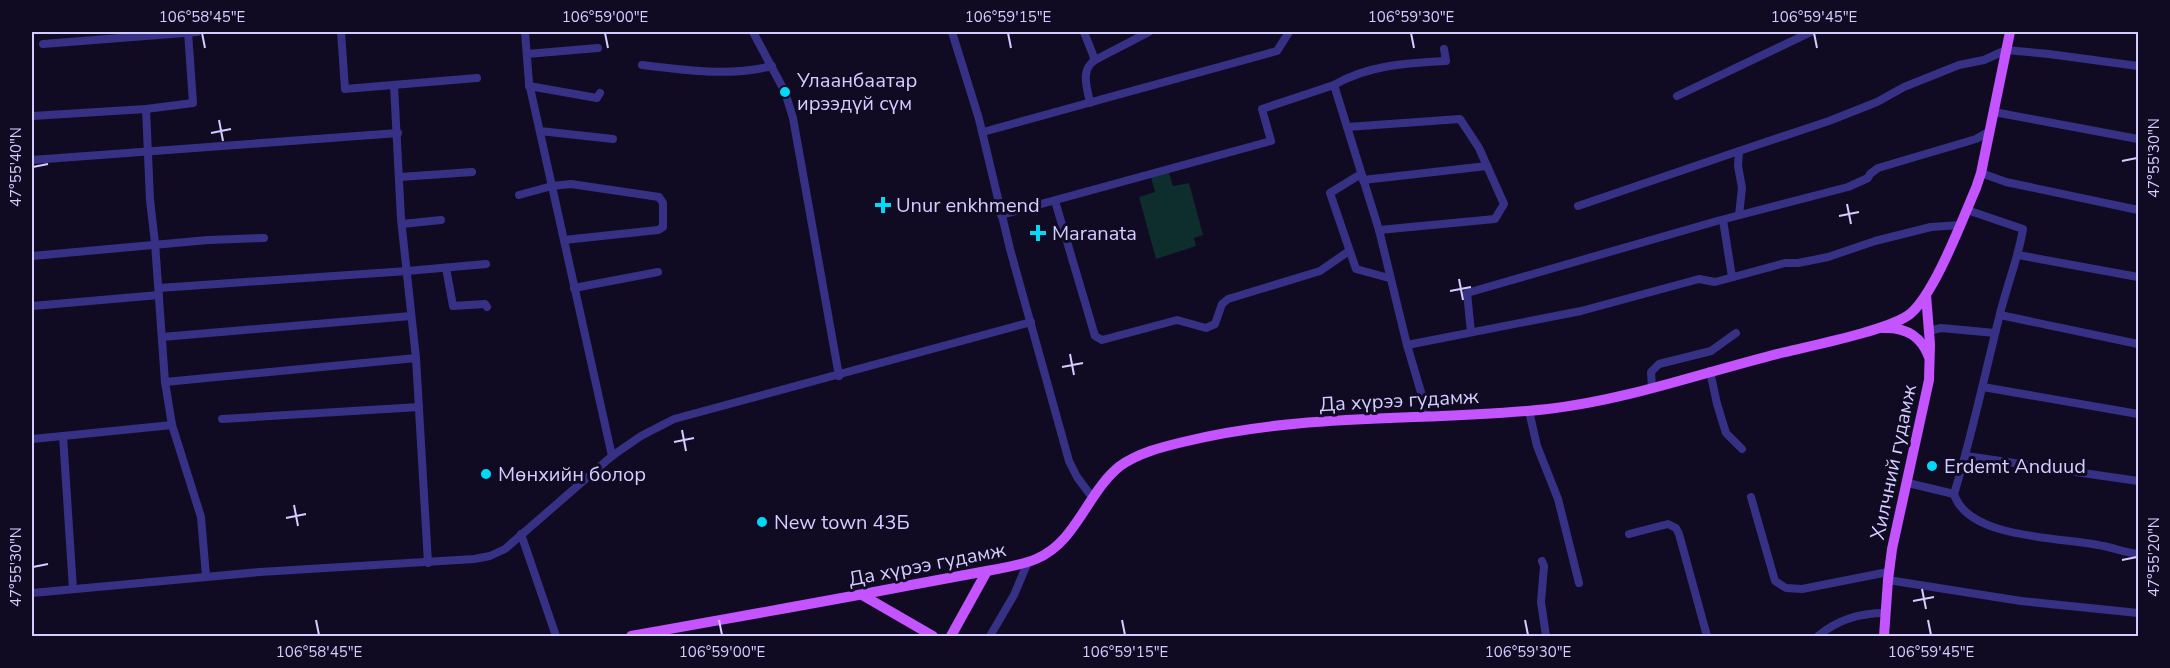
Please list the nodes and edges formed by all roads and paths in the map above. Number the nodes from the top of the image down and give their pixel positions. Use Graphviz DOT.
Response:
graph roads {
  1 [pos="188,32"];
  2 [pos="197,32"];
  3 [pos="341,32"];
  4 [pos="525,32"];
  5 [pos="753,32"];
  6 [pos="952,32"];
  7 [pos="1084,32"];
  8 [pos="1149,32"];
  9 [pos="1289,32"];
  10 [pos="1811,32"];
  11 [pos="2010,32"];
  12 [pos="43,44"];
  13 [pos="598,48"];
  14 [pos="1444,49"];
  15 [pos="2006,50"];
  16 [pos="527,54"];
  17 [pos="1095,60"];
  18 [pos="642,64"];
  19 [pos="772,66"];
  20 [pos="2139,66"];
  21 [pos="477,78"];
  22 [pos="394,85"];
  23 [pos="1334,85"];
  24 [pos="529,86"];
  25 [pos="600,93"];
  26 [pos="1677,96"];
  27 [pos="1090,103"];
  28 [pos="146,109"];
  29 [pos="1994,112"];
  30 [pos="32,116"];
  31 [pos="1347,127"];
  32 [pos="540,131"];
  33 [pos="1990,131"];
  34 [pos="982,132"];
  35 [pos="398,134"];
  36 [pos="613,139"];
  37 [pos="2139,139"];
  38 [pos="149,151"];
  39 [pos="1739,151"];
  40 [pos="32,160"];
  41 [pos="1487,166"];
  42 [pos="472,171"];
  43 [pos="1981,173"];
  44 [pos="400,177"];
  45 [pos="1362,177"];
  46 [pos="552,186"];
  47 [pos="519,195"];
  48 [pos="1055,201"];
  49 [pos="1578,206"];
  50 [pos="1967,210"];
  51 [pos="2139,210"];
  52 [pos="1001,215"];
  53 [pos="1739,215"];
  54 [pos="441,220"];
  55 [pos="1723,220"];
  56 [pos="402,224"];
  57 [pos="1960,225"];
  58 [pos="1379,230"];
  59 [pos="264,238"];
  60 [pos="564,240"];
  61 [pos="156,245"];
  62 [pos="1349,251"];
  63 [pos="2018,255"];
  64 [pos="32,256"];
  65 [pos="486,264"];
  66 [pos="446,268"];
  67 [pos="406,272"];
  68 [pos="658,272"];
  69 [pos="1732,277"];
  70 [pos="2139,277"];
  71 [pos="1389,278"];
  72 [pos="574,288"];
  73 [pos="159,292"];
  74 [pos="1926,295"];
  75 [pos="32,306"];
  76 [pos="487,307"];
  77 [pos="1909,314"];
  78 [pos="2000,315"];
  79 [pos="411,316"];
  80 [pos="1031,322"];
  81 [pos="1874,329"];
  82 [pos="1908,331"];
  83 [pos="1929,331"];
  84 [pos="1471,332"];
  85 [pos="1736,333"];
  86 [pos="1995,333"];
  87 [pos="162,337"];
  88 [pos="2139,344"];
  89 [pos="1407,345"];
  90 [pos="416,358"];
  91 [pos="1930,363"];
  92 [pos="1710,371"];
  93 [pos="839,376"];
  94 [pos="165,382"];
  95 [pos="1983,387"];
  96 [pos="1652,388"];
  97 [pos="419,407"];
  98 [pos="1529,411"];
  99 [pos="2139,414"];
  100 [pos="1428,416"];
  101 [pos="222,419"];
  102 [pos="172,425"];
  103 [pos="63,436"];
  104 [pos="32,439"];
  105 [pos="1742,449"];
  106 [pos="612,456"];
  107 [pos="1966,456"];
  108 [pos="2139,481"];
  109 [pos="1908,483"];
  110 [pos="1954,494"];
  111 [pos="1092,497"];
  112 [pos="1751,497"];
  113 [pos="521,534"];
  114 [pos="1629,534"];
  115 [pos="2139,554"];
  116 [pos="1542,561"];
  117 [pos="1028,562"];
  118 [pos="428,563"];
  119 [pos="987,571"];
  120 [pos="206,576"];
  121 [pos="1888,576"];
  122 [pos="1579,583"];
  123 [pos="73,589"];
  124 [pos="32,593"];
  125 [pos="862,595"];
  126 [pos="1885,613"];
  127 [pos="2139,613"];
  128 [pos="556,636"];
  129 [pos="631,636"];
  130 [pos="933,636"];
  131 [pos="951,636"];
  132 [pos="990,636"];
  133 [pos="1546,636"];
  134 [pos="1707,636"];
  135 [pos="1818,636"];
  136 [pos="1884,636"];
  1 -- 2 [label="street"];
  1 -- 12 [label="street"];
  1 -- 28 [label="street"];
  3 -- 22 [label="street"];
  4 -- 16 [label="street"];
  5 -- 19 [label="street"];
  6 -- 34 [label="street"];
  7 -- 17 [label="street"];
  8 -- 17 [label="street"];
  9 -- 27 [label="street"];
  10 -- 26 [label="street"];
  11 -- 15 [label="main road, Да хүрээ гудамж"];
  13 -- 16 [label="street"];
  14 -- 23 [label="street"];
  15 -- 20 [label="street"];
  15 -- 29 [label="main road, Да хүрээ гудамж"];
  15 -- 39 [label="street"];
  16 -- 24 [label="street"];
  17 -- 27 [label="street"];
  18 -- 19 [label="street"];
  19 -- 93 [label="street"];
  21 -- 22 [label="street"];
  22 -- 35 [label="street"];
  23 -- 31 [label="street"];
  23 -- 48 [label="street"];
  24 -- 25 [label="street"];
  24 -- 32 [label="street"];
  27 -- 34 [label="street"];
  28 -- 30 [label="street"];
  28 -- 38 [label="street"];
  29 -- 33 [label="main road, Да хүрээ гудамж"];
  29 -- 37 [label="street"];
  31 -- 41 [label="street"];
  31 -- 45 [label="street"];
  32 -- 36 [label="street"];
  32 -- 46 [label="street"];
  33 -- 43 [label="main road, Да хүрээ гудамж"];
  33 -- 53 [label="street"];
  34 -- 52 [label="street"];
  35 -- 38 [label="street"];
  35 -- 44 [label="street"];
  38 -- 40 [label="street"];
  38 -- 61 [label="street"];
  39 -- 49 [label="street"];
  39 -- 53 [label="street"];
  41 -- 45 [label="street"];
  41 -- 58 [label="street"];
  42 -- 44 [label="street"];
  43 -- 50 [label="main road, Да хүрээ гудамж"];
  43 -- 51 [label="street"];
  44 -- 56 [label="street"];
  45 -- 58 [label="street"];
  45 -- 62 [label="street"];
  46 -- 47 [label="street"];
  46 -- 60 [label="street"];
  46 -- 60 [label="street"];
  48 -- 52 [label="street"];
  48 -- 62 [label="street"];
  50 -- 57 [label="main road, Да хүрээ гудамж"];
  50 -- 63 [label="street"];
  52 -- 80 [label="street"];
  53 -- 55 [label="street"];
  54 -- 56 [label="street"];
  55 -- 69 [label="street"];
  55 -- 84 [label="street"];
  56 -- 67 [label="street"];
  57 -- 69 [label="street"];
  57 -- 74 [label="main road, Да хүрээ гудамж"];
  58 -- 71 [label="street"];
  59 -- 61 [label="street"];
  60 -- 72 [label="street"];
  61 -- 64 [label="street"];
  61 -- 73 [label="street"];
  62 -- 71 [label="street"];
  63 -- 70 [label="street"];
  63 -- 78 [label="street"];
  65 -- 66 [label="street"];
  66 -- 67 [label="street"];
  66 -- 76 [label="street"];
  67 -- 73 [label="street"];
  67 -- 79 [label="street"];
  68 -- 72 [label="street"];
  69 -- 84 [label="street"];
  71 -- 89 [label="street"];
  72 -- 106 [label="street"];
  73 -- 75 [label="street"];
  73 -- 87 [label="street"];
  74 -- 77 [label="main road, Да хүрээ гудамж"];
  74 -- 83 [label="main road, Хилчний гудамж"];
  77 -- 81 [label="main road, Да хүрээ гудамж"];
  77 -- 82 [label="main road"];
  78 -- 86 [label="street"];
  78 -- 88 [label="street"];
  79 -- 87 [label="street"];
  79 -- 90 [label="street"];
  80 -- 93 [label="street"];
  80 -- 111 [label="street"];
  81 -- 82 [label="main road"];
  81 -- 92 [label="main road, Да хүрээ гудамж"];
  82 -- 91 [label="main road"];
  83 -- 86 [label="street"];
  83 -- 91 [label="main road, Хилчний гудамж"];
  84 -- 89 [label="street"];
  85 -- 96 [label="street"];
  86 -- 95 [label="street"];
  87 -- 94 [label="street"];
  89 -- 100 [label="street"];
  90 -- 94 [label="street"];
  90 -- 97 [label="street"];
  91 -- 109 [label="main road, Хилчний гудамж"];
  92 -- 96 [label="main road, Да хүрээ гудамж"];
  92 -- 105 [label="street"];
  93 -- 106 [label="street"];
  94 -- 102 [label="street"];
  95 -- 99 [label="street"];
  95 -- 107 [label="street"];
  96 -- 98 [label="main road, Да хүрээ гудамж"];
  97 -- 101 [label="street"];
  97 -- 118 [label="street"];
  98 -- 100 [label="main road, Да хүрээ гудамж"];
  98 -- 122 [label="street"];
  100 -- 111 [label="main road, Да хүрээ гудамж"];
  102 -- 103 [label="street"];
  102 -- 120 [label="street"];
  103 -- 104 [label="street"];
  103 -- 123 [label="street"];
  106 -- 113 [label="street"];
  107 -- 108 [label="street"];
  107 -- 110 [label="street"];
  109 -- 110 [label="street"];
  109 -- 121 [label="main road, Хилчний гудамж"];
  110 -- 115 [label="street"];
  111 -- 117 [label="main road, Да хүрээ гудамж"];
  112 -- 121 [label="street"];
  113 -- 118 [label="street"];
  113 -- 128 [label="street"];
  114 -- 134 [label="street"];
  116 -- 133 [label="street"];
  117 -- 119 [label="main road, Да хүрээ гудамж"];
  117 -- 132 [label="street"];
  118 -- 120 [label="street"];
  119 -- 125 [label="main road, Да хүрээ гудамж"];
  119 -- 131 [label="main road"];
  120 -- 123 [label="street"];
  121 -- 126 [label="main road, Хилчний гудамж"];
  121 -- 127 [label="street"];
  123 -- 124 [label="street"];
  125 -- 129 [label="main road, Да хүрээ гудамж"];
  125 -- 130 [label="main road"];
  126 -- 135 [label="street"];
  126 -- 136 [label="main road, Хилчний гудамж"];
}
